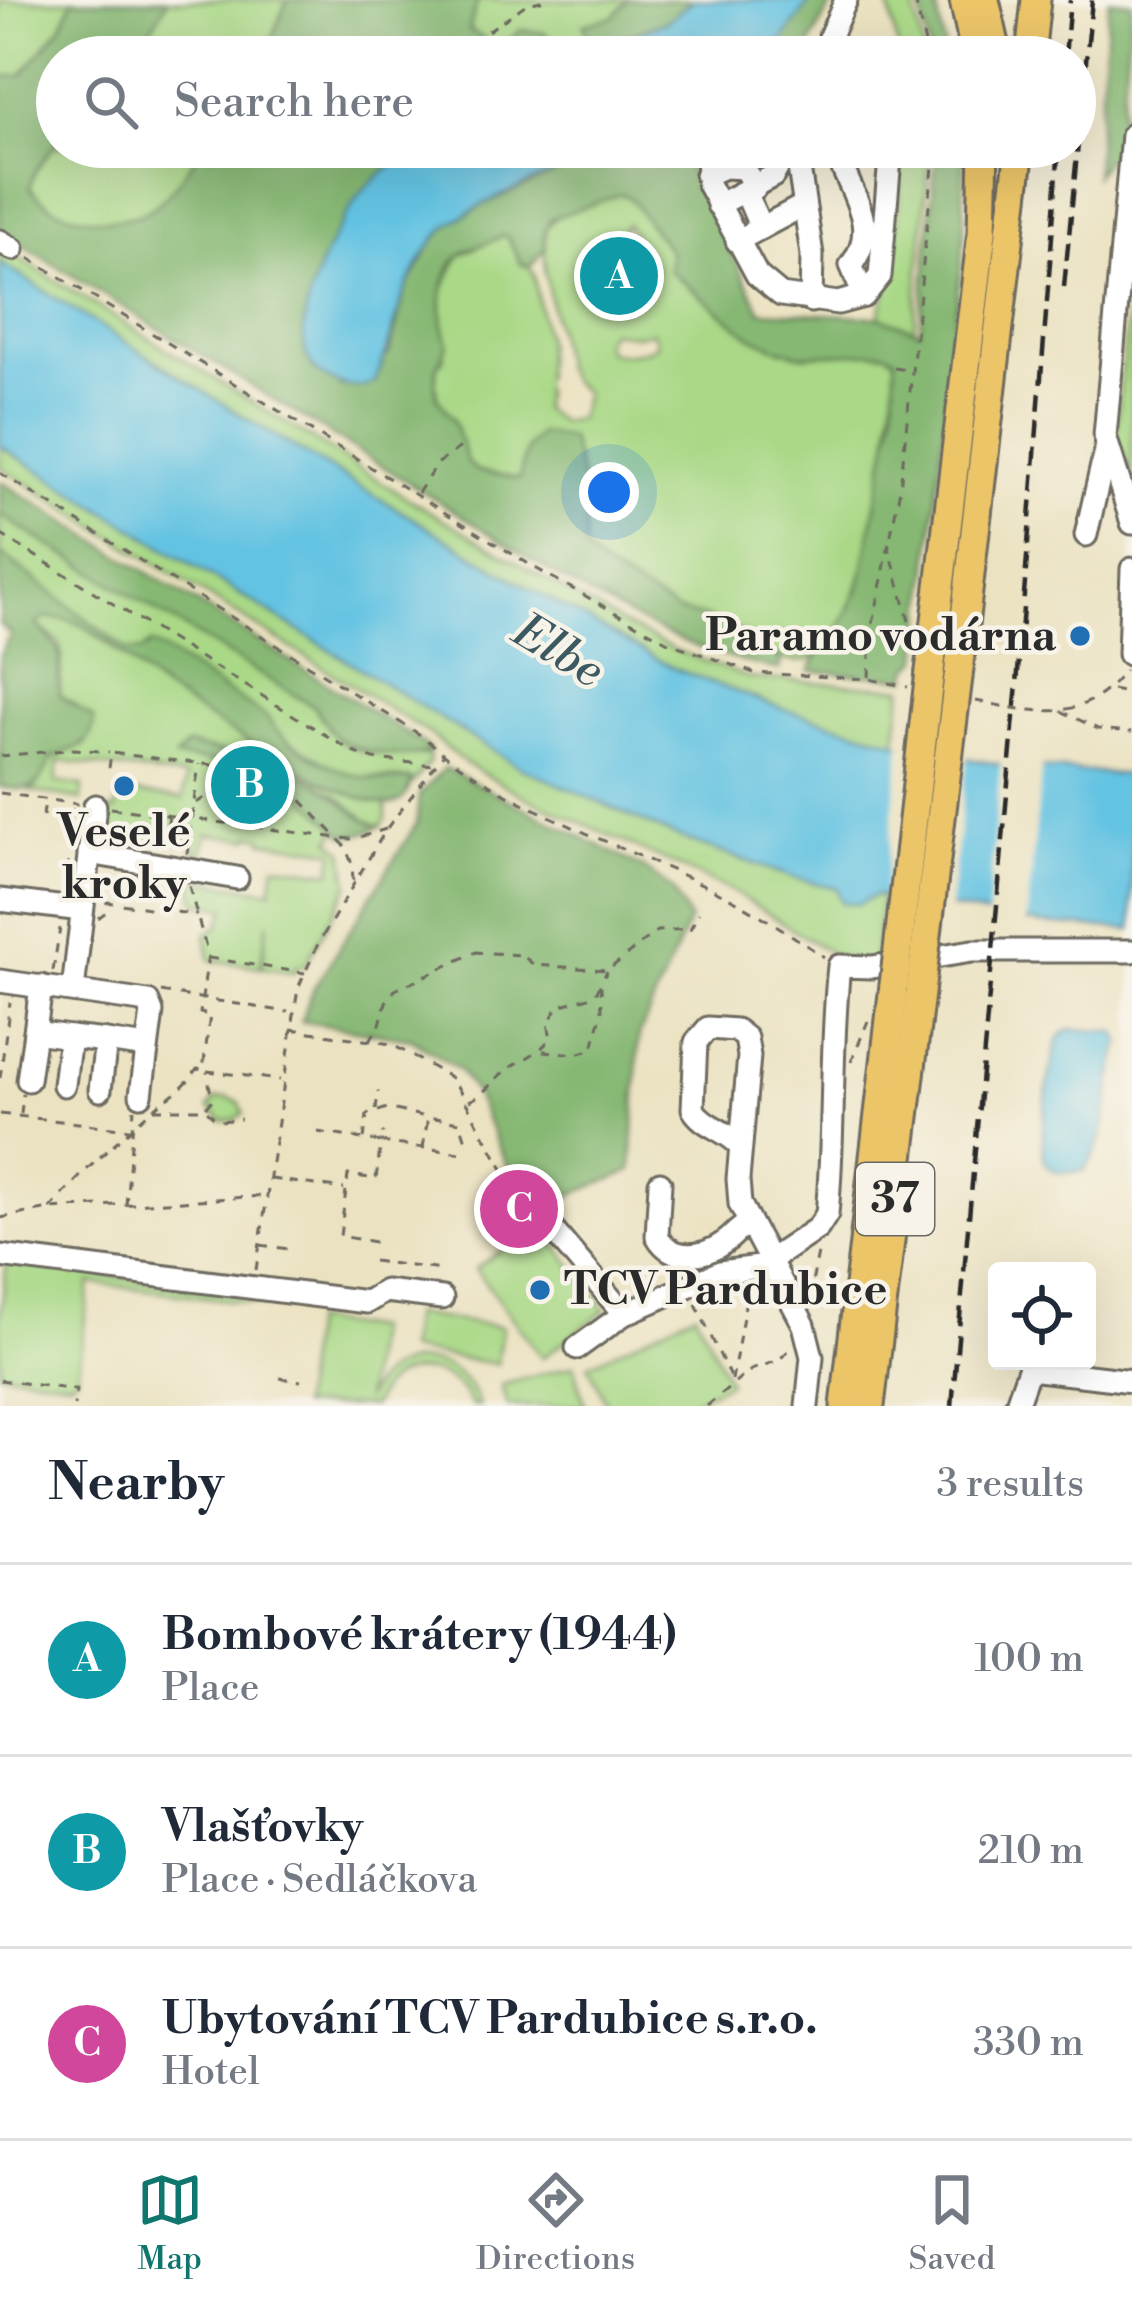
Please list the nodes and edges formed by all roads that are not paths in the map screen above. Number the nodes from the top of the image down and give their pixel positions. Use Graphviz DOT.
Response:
graph roads {
  1 [pos="846,0"];
  2 [pos="964,0"];
  3 [pos="985,0"];
  4 [pos="1036,0"];
  5 [pos="830,36"];
  6 [pos="972,36"];
  7 [pos="993,36"];
  8 [pos="1032,36"];
  9 [pos="1132,135"];
  10 [pos="738,168"];
  11 [pos="738,168"];
  12 [pos="739,168"];
  13 [pos="799,168"];
  14 [pos="845,168"];
  15 [pos="887,168"];
  16 [pos="984,168"];
  17 [pos="1005,168"];
  18 [pos="1017,168"];
  19 [pos="718,205"];
  20 [pos="804,206"];
  21 [pos="761,228"];
  22 [pos="875,235"];
  23 [pos="737,241"];
  24 [pos="812,255"];
  25 [pos="851,266"];
  26 [pos="1001,289"];
  27 [pos="864,296"];
  28 [pos="811,301"];
  29 [pos="1106,447"];
  30 [pos="1132,523"];
  31 [pos="1087,535"];
  32 [pos="1132,569"];
  33 [pos="1130,654"];
  34 [pos="85,804"];
  35 [pos="89,853"];
  36 [pos="237,878"];
  37 [pos="0,900"];
  38 [pos="73,909"];
  39 [pos="1132,951"];
  40 [pos="6,981"];
  41 [pos="41,986"];
  42 [pos="73,991"];
  43 [pos="896,994"];
  44 [pos="35,1032"];
  45 [pos="70,1036"];
  46 [pos="106,1042"];
  47 [pos="147,1047"];
  48 [pos="26,1083"];
  49 [pos="64,1085"];
  50 [pos="100,1090"];
  51 [pos="142,1102"];
  52 [pos="741,1147"];
  53 [pos="660,1183"];
  54 [pos="540,1215"];
  55 [pos="748,1224"];
  56 [pos="0,1256"];
  57 [pos="762,1264"];
  58 [pos="442,1298"];
  59 [pos="624,1314"];
  60 [pos="577,1348"];
  61 [pos="1132,1382"];
  62 [pos="807,1406"];
  63 [pos="845,1406"];
  64 [pos="870,1406"];
  65 [pos="1016,1406"];
  1 -- 5 [label="street"];
  2 -- 6 [label="main road"];
  3 -- 7 [label="main road"];
  4 -- 8 [label="main road"];
  9 -- 29 [label="street"];
  10 -- 19 [label="street"];
  11 -- 19 [label="street"];
  12 -- 21 [label="street"];
  13 -- 20 [label="street"];
  14 -- 22 [label="street"];
  15 -- 22 [label="street"];
  16 -- 43 [label="main road, 37, bridge"];
  17 -- 26 [label="main road, 37"];
  18 -- 26 [label="main road"];
  19 -- 23 [label="street"];
  20 -- 21 [label="street"];
  20 -- 24 [label="street"];
  21 -- 23 [label="street"];
  22 -- 25 [label="street"];
  22 -- 27 [label="street"];
  23 -- 28 [label="street"];
  24 -- 25 [label="street"];
  24 -- 28 [label="street"];
  25 -- 27 [label="street"];
  26 -- 43 [label="main road, 37, bridge"];
  27 -- 28 [label="street"];
  29 -- 30 [label="street"];
  29 -- 31 [label="street"];
  32 -- 33 [label="street"];
  34 -- 35 [label="street"];
  35 -- 36 [label="street"];
  35 -- 38 [label="street"];
  37 -- 38 [label="street"];
  38 -- 42 [label="street"];
  39 -- 57 [label="street"];
  40 -- 41 [label="street"];
  41 -- 42 [label="street"];
  41 -- 44 [label="street"];
  42 -- 47 [label="street"];
  43 -- 63 [label="main road, 37"];
  43 -- 64 [label="main road, 37"];
  44 -- 45 [label="street"];
  44 -- 48 [label="street"];
  45 -- 46 [label="street"];
  45 -- 49 [label="street"];
  46 -- 47 [label="street"];
  46 -- 50 [label="street"];
  47 -- 51 [label="street"];
  52 -- 52 [label="street"];
  52 -- 55 [label="street"];
  53 -- 55 [label="street"];
  54 -- 59 [label="street"];
  55 -- 57 [label="street"];
  56 -- 58 [label="street"];
  57 -- 59 [label="street"];
  57 -- 62 [label="street"];
  59 -- 60 [label="street"];
  61 -- 65 [label="street"];
}
